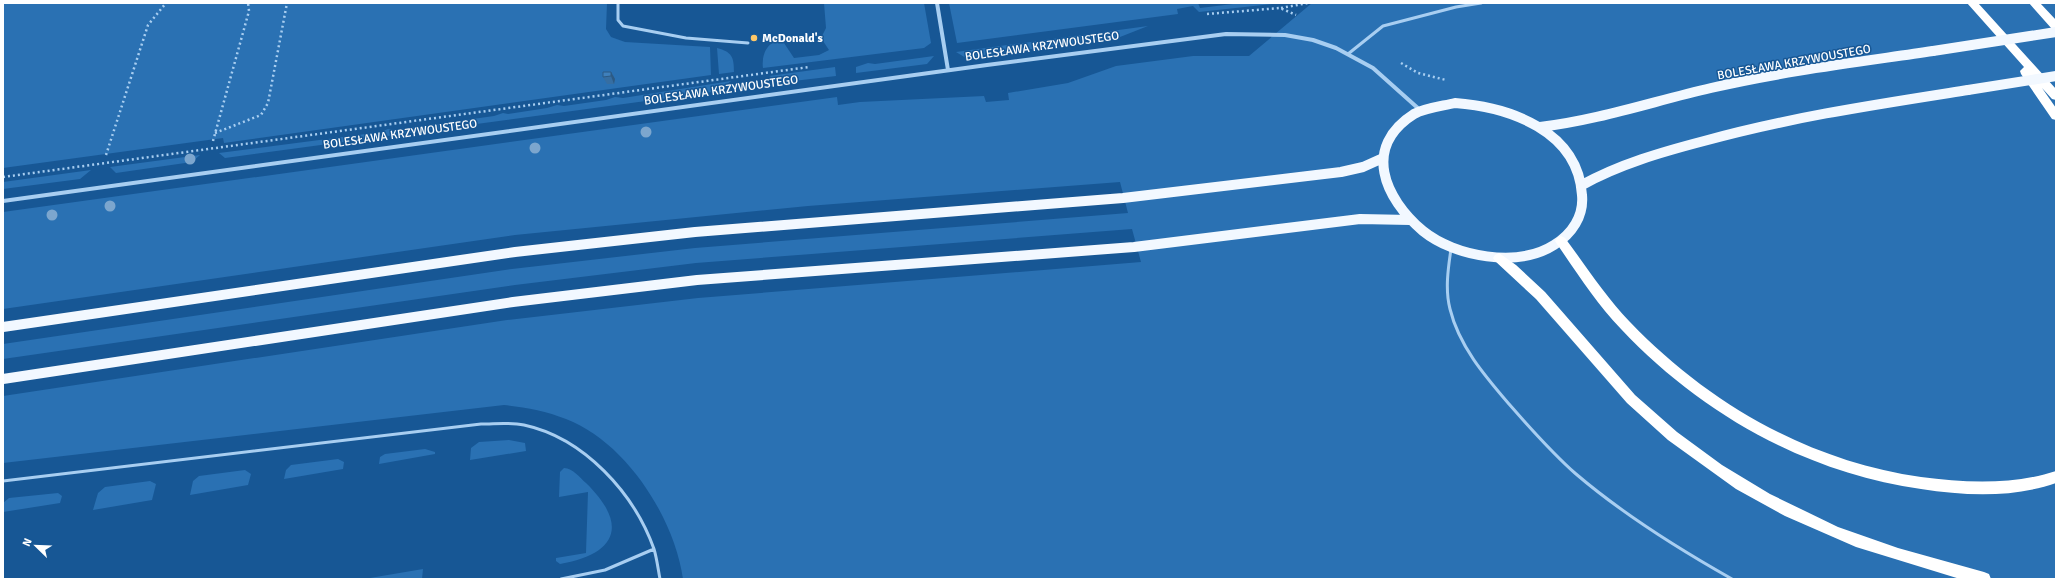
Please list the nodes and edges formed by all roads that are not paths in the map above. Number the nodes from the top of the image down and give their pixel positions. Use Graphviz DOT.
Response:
graph roads {
  1 [pos="618,3"];
  2 [pos="937,3"];
  3 [pos="1481,3"];
  4 [pos="1972,3"];
  5 [pos="2034,3"];
  6 [pos="2056,26"];
  7 [pos="2056,32"];
  8 [pos="1999,34"];
  9 [pos="748,42"];
  10 [pos="1348,54"];
  11 [pos="948,70"];
  12 [pos="2056,76"];
  13 [pos="2056,96"];
  14 [pos="1421,111"];
  15 [pos="2056,116"];
  16 [pos="1540,127"];
  17 [pos="1383,158"];
  18 [pos="1582,185"];
  19 [pos="3,201"];
  20 [pos="1410,220"];
  21 [pos="1561,241"];
  22 [pos="1451,248"];
  23 [pos="1499,258"];
  24 [pos="3,326"];
  25 [pos="3,378"];
  26 [pos="2056,477"];
  27 [pos="3,481"];
  28 [pos="654,549"];
  29 [pos="561,579"];
  30 [pos="660,579"];
  31 [pos="1732,579"];
  32 [pos="1984,579"];
  1 -- 9 [label="lane"];
  2 -- 11 [label="street"];
  3 -- 10 [label="lane"];
  4 -- 8 [label="highway"];
  5 -- 6 [label="highway"];
  7 -- 16 [label="main road, BOLESŁAWA KRZYWOUSTEGO, bridge"];
  8 -- 13 [label="highway"];
  8 -- 15 [label="highway"];
  10 -- 11 [label="street, BOLESŁAWA KRZYWOUSTEGO"];
  10 -- 14 [label="street, BOLESŁAWA KRZYWOUSTEGO"];
  11 -- 19 [label="street, BOLESŁAWA KRZYWOUSTEGO"];
  12 -- 18 [label="main road, bridge"];
  14 -- 16 [label="main road"];
  14 -- 17 [label="main road"];
  16 -- 18 [label="main road"];
  17 -- 20 [label="main road"];
  17 -- 24 [label="main road"];
  18 -- 21 [label="main road"];
  20 -- 22 [label="main road"];
  20 -- 25 [label="main road"];
  21 -- 23 [label="main road"];
  21 -- 26 [label="highway"];
  22 -- 23 [label="main road"];
  22 -- 31 [label="lane"];
  23 -- 32 [label="highway"];
  27 -- 28 [label="lane"];
  28 -- 29 [label="lane"];
  28 -- 30 [label="lane"];
}
